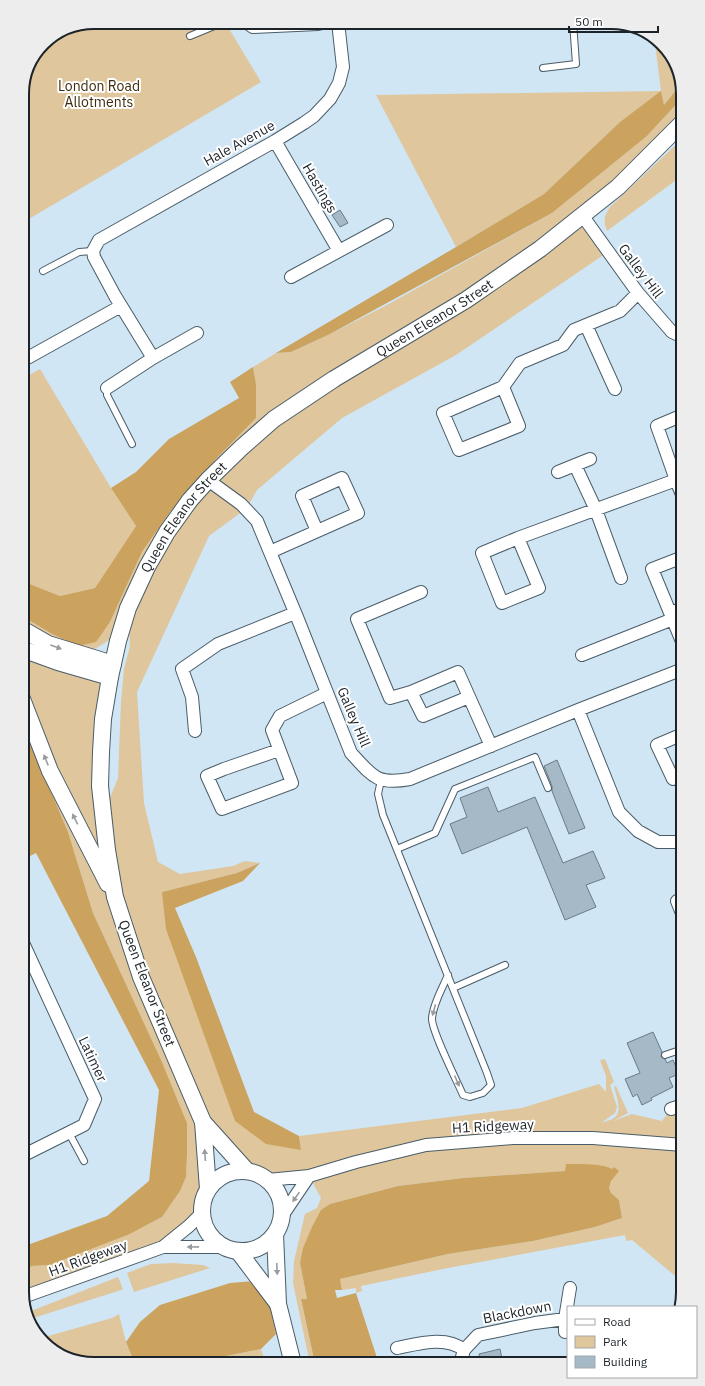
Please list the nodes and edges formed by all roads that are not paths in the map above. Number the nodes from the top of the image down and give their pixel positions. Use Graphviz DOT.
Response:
graph roads {
  1 [pos="207,29"];
  2 [pos="339,29"];
  3 [pos="574,29"];
  4 [pos="190,36"];
  5 [pos="542,68"];
  6 [pos="676,129"];
  7 [pos="275,141"];
  8 [pos="582,215"];
  9 [pos="387,225"];
  10 [pos="92,251"];
  11 [pos="339,251"];
  12 [pos="43,271"];
  13 [pos="291,278"];
  14 [pos="638,293"];
  15 [pos="121,306"];
  16 [pos="586,325"];
  17 [pos="197,333"];
  18 [pos="676,334"];
  19 [pos="29,357"];
  20 [pos="153,358"];
  21 [pos="503,387"];
  22 [pos="107,388"];
  23 [pos="615,388"];
  24 [pos="676,418"];
  25 [pos="132,444"];
  26 [pos="590,459"];
  27 [pos="575,465"];
  28 [pos="558,472"];
  29 [pos="208,480"];
  30 [pos="676,480"];
  31 [pos="596,510"];
  32 [pos="317,531"];
  33 [pos="518,538"];
  34 [pos="270,552"];
  35 [pos="676,560"];
  36 [pos="621,578"];
  37 [pos="421,592"];
  38 [pos="295,613"];
  39 [pos="676,613"];
  40 [pos="672,616"];
  41 [pos="676,626"];
  42 [pos="29,633"];
  43 [pos="29,652"];
  44 [pos="582,655"];
  45 [pos="112,670"];
  46 [pos="676,672"];
  47 [pos="327,692"];
  48 [pos="411,692"];
  49 [pos="470,697"];
  50 [pos="578,710"];
  51 [pos="29,717"];
  52 [pos="195,730"];
  53 [pos="676,737"];
  54 [pos="491,746"];
  55 [pos="279,750"];
  56 [pos="676,778"];
  57 [pos="381,780"];
  58 [pos="548,788"];
  59 [pos="676,842"];
  60 [pos="397,849"];
  61 [pos="115,897"];
  62 [pos="29,956"];
  63 [pos="505,965"];
  64 [pos="448,975"];
  65 [pos="453,988"];
  66 [pos="676,1051"];
  67 [pos="665,1055"];
  68 [pos="676,1107"];
  69 [pos="671,1109"];
  70 [pos="203,1122"];
  71 [pos="69,1133"];
  72 [pos="676,1144"];
  73 [pos="29,1153"];
  74 [pos="84,1161"];
  75 [pos="247,1171"];
  76 [pos="309,1176"];
  77 [pos="268,1180"];
  78 [pos="208,1189"];
  79 [pos="201,1214"];
  80 [pos="282,1216"];
  81 [pos="275,1234"];
  82 [pos="223,1247"];
  83 [pos="163,1248"];
  84 [pos="238,1251"];
  85 [pos="570,1288"];
  86 [pos="29,1295"];
  87 [pos="278,1304"];
  88 [pos="567,1306"];
  89 [pos="567,1307"];
  90 [pos="565,1319"];
  91 [pos="565,1332"];
  92 [pos="397,1348"];
  93 [pos="464,1350"];
  94 [pos="291,1357"];
  95 [pos="462,1357"];
  1 -- 4 [label="lane"];
  2 -- 7 [label="street, Hale Avenue"];
  3 -- 5 [label="lane"];
  6 -- 8 [label="street, Queen Eleanor Street"];
  7 -- 10 [label="street, Hale Avenue"];
  7 -- 11 [label="street, Hastings"];
  8 -- 14 [label="street, Galley Hill"];
  8 -- 29 [label="street, Queen Eleanor Street"];
  9 -- 11 [label="street"];
  10 -- 12 [label="lane"];
  10 -- 15 [label="street"];
  11 -- 13 [label="street"];
  14 -- 16 [label="street"];
  14 -- 18 [label="street, Galley Hill"];
  15 -- 19 [label="street"];
  15 -- 20 [label="street"];
  16 -- 21 [label="street"];
  16 -- 23 [label="street"];
  17 -- 20 [label="street"];
  20 -- 22 [label="street"];
  21 -- 21 [label="street"];
  22 -- 25 [label="lane"];
  24 -- 30 [label="street"];
  26 -- 27 [label="street"];
  27 -- 28 [label="street"];
  27 -- 31 [label="street"];
  29 -- 34 [label="street, Galley Hill"];
  29 -- 45 [label="street, Queen Eleanor Street"];
  30 -- 31 [label="street"];
  31 -- 33 [label="street"];
  31 -- 36 [label="street"];
  32 -- 32 [label="street"];
  32 -- 34 [label="street"];
  33 -- 33 [label="street"];
  34 -- 38 [label="street, Galley Hill"];
  35 -- 40 [label="street"];
  37 -- 48 [label="street"];
  38 -- 47 [label="street, Galley Hill"];
  38 -- 52 [label="street"];
  39 -- 40 [label="street"];
  40 -- 41 [label="street"];
  40 -- 44 [label="street"];
  42 -- 45 [label="street, one-way"];
  43 -- 45 [label="street"];
  45 -- 61 [label="street, Queen Eleanor Street"];
  46 -- 50 [label="street"];
  47 -- 55 [label="street"];
  47 -- 57 [label="street, Galley Hill"];
  48 -- 49 [label="street"];
  48 -- 49 [label="street"];
  49 -- 54 [label="street"];
  50 -- 54 [label="street"];
  50 -- 59 [label="street"];
  61 -- 51 [label="street, one-way"];
  53 -- 56 [label="street"];
  54 -- 57 [label="street"];
  55 -- 55 [label="street"];
  57 -- 60 [label="lane"];
  58 -- 60 [label="lane"];
  60 -- 64 [label="lane"];
  61 -- 70 [label="street, Queen Eleanor Street"];
  62 -- 71 [label="street, Latimer"];
  63 -- 65 [label="lane"];
  64 -- 65 [label="lane"];
  64 -- 65 [label="lane, one-way"];
  66 -- 67 [label="lane"];
  68 -- 69 [label="street"];
  70 -- 75 [label="street, Queen Eleanor Street"];
  78 -- 70 [label="street, Queen Eleanor Street, one-way"];
  71 -- 73 [label="street, Latimer"];
  71 -- 74 [label="lane"];
  72 -- 76 [label="street, H1 Ridgeway"];
  75 -- 77 [label="street"];
  75 -- 78 [label="street"];
  76 -- 77 [label="street, H1 Ridgeway"];
  76 -- 80 [label="street, one-way"];
  77 -- 80 [label="street"];
  78 -- 79 [label="street"];
  79 -- 82 [label="street"];
  79 -- 83 [label="street, H1 Ridgeway"];
  80 -- 81 [label="street"];
  81 -- 84 [label="street"];
  81 -- 87 [label="street, one-way"];
  82 -- 83 [label="street, H1 Ridgeway, one-way"];
  82 -- 84 [label="street"];
  83 -- 86 [label="street, H1 Ridgeway"];
  84 -- 87 [label="street"];
  85 -- 88 [label="street, Blackdown"];
  87 -- 94 [label="street"];
  89 -- 90 [label="street, Blackdown"];
  90 -- 91 [label="street"];
  90 -- 93 [label="street, Blackdown"];
  92 -- 93 [label="street"];
  93 -- 95 [label="street, Blackdown"];
}
